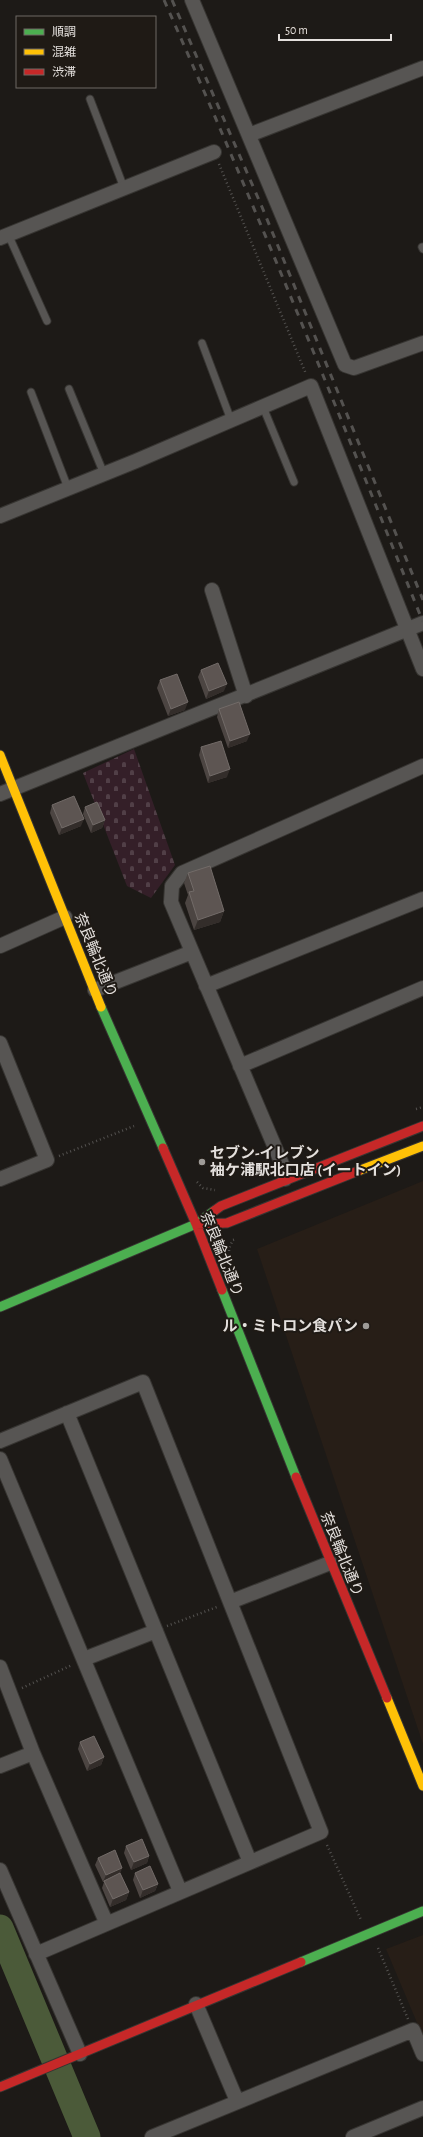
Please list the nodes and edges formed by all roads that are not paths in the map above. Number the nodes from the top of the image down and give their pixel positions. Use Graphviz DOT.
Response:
graph roads {
  1 [pos="192,0"];
  2 [pos="423,68"];
  3 [pos="90,99"];
  4 [pos="249,135"];
  5 [pos="214,152"];
  6 [pos="124,188"];
  7 [pos="4,236"];
  8 [pos="47,321"];
  9 [pos="202,343"];
  10 [pos="423,343"];
  11 [pos="69,389"];
  12 [pos="31,392"];
  13 [pos="262,407"];
  14 [pos="231,420"];
  15 [pos="104,474"];
  16 [pos="294,482"];
  17 [pos="68,488"];
  18 [pos="0,516"];
  19 [pos="212,590"];
  20 [pos="423,623"];
  21 [pos="408,629"];
  22 [pos="423,669"];
  23 [pos="246,696"];
  24 [pos="0,755"];
  25 [pos="423,766"];
  26 [pos="14,788"];
  27 [pos="0,794"];
  28 [pos="423,900"];
  29 [pos="66,917"];
  30 [pos="0,946"];
  31 [pos="192,952"];
  32 [pos="206,986"];
  33 [pos="423,988"];
  34 [pos="95,990"];
  35 [pos="0,1043"];
  36 [pos="240,1066"];
  37 [pos="423,1126"];
  38 [pos="423,1146"];
  39 [pos="0,1179"];
  40 [pos="285,1179"];
  41 [pos="196,1224"];
  42 [pos="0,1307"];
  43 [pos="67,1413"];
  44 [pos="0,1441"];
  45 [pos="0,1459"];
  46 [pos="330,1563"];
  47 [pos="230,1602"];
  48 [pos="156,1631"];
  49 [pos="84,1659"];
  50 [pos="0,1667"];
  51 [pos="5,1695"];
  52 [pos="33,1753"];
  53 [pos="0,1766"];
  54 [pos="423,1786"];
  55 [pos="250,1862"];
  56 [pos="0,1870"];
  57 [pos="180,1891"];
  58 [pos="423,1911"];
  59 [pos="106,1922"];
  60 [pos="36,1954"];
  61 [pos="196,2004"];
  62 [pos="423,2054"];
  63 [pos="74,2056"];
  64 [pos="0,2086"];
  65 [pos="237,2101"];
  66 [pos="423,2108"];
  67 [pos="152,2137"];
  68 [pos="353,2137"];
  1 -- 4 [label="street"];
  2 -- 4 [label="street"];
  3 -- 6 [label="lane"];
  4 -- 10 [label="street"];
  5 -- 6 [label="street"];
  6 -- 7 [label="street"];
  7 -- 8 [label="lane"];
  9 -- 14 [label="lane"];
  11 -- 15 [label="lane"];
  12 -- 17 [label="lane"];
  13 -- 14 [label="street"];
  13 -- 16 [label="lane"];
  13 -- 21 [label="street"];
  14 -- 15 [label="street"];
  15 -- 17 [label="street"];
  17 -- 18 [label="street"];
  19 -- 23 [label="street"];
  20 -- 21 [label="street"];
  21 -- 22 [label="street"];
  21 -- 23 [label="street"];
  23 -- 26 [label="street"];
  24 -- 26 [label="street, 奈良輪北通り"];
  25 -- 31 [label="street"];
  26 -- 27 [label="street"];
  26 -- 29 [label="street, 奈良輪北通り"];
  28 -- 32 [label="street"];
  29 -- 30 [label="street"];
  29 -- 34 [label="street, 奈良輪北通り"];
  31 -- 32 [label="street"];
  31 -- 34 [label="street"];
  32 -- 36 [label="street"];
  33 -- 36 [label="street"];
  34 -- 41 [label="street, 奈良輪北通り"];
  35 -- 39 [label="street"];
  36 -- 40 [label="street"];
  37 -- 40 [label="street"];
  38 -- 41 [label="street"];
  40 -- 41 [label="street"];
  41 -- 42 [label="street"];
  41 -- 46 [label="street, 奈良輪北通り"];
  43 -- 44 [label="street"];
  43 -- 47 [label="street"];
  43 -- 48 [label="street"];
  45 -- 49 [label="street"];
  46 -- 47 [label="street"];
  46 -- 54 [label="street, 奈良輪北通り"];
  47 -- 55 [label="street"];
  48 -- 49 [label="street"];
  48 -- 55 [label="street"];
  49 -- 57 [label="street"];
  50 -- 51 [label="street"];
  51 -- 52 [label="street"];
  52 -- 53 [label="street"];
  52 -- 59 [label="street"];
  55 -- 57 [label="street"];
  56 -- 60 [label="street"];
  57 -- 59 [label="street"];
  58 -- 61 [label="street"];
  59 -- 60 [label="street"];
  60 -- 63 [label="street"];
  61 -- 63 [label="street"];
  61 -- 65 [label="street"];
  62 -- 65 [label="street"];
  63 -- 64 [label="street"];
  65 -- 67 [label="street"];
  66 -- 68 [label="street"];
}
